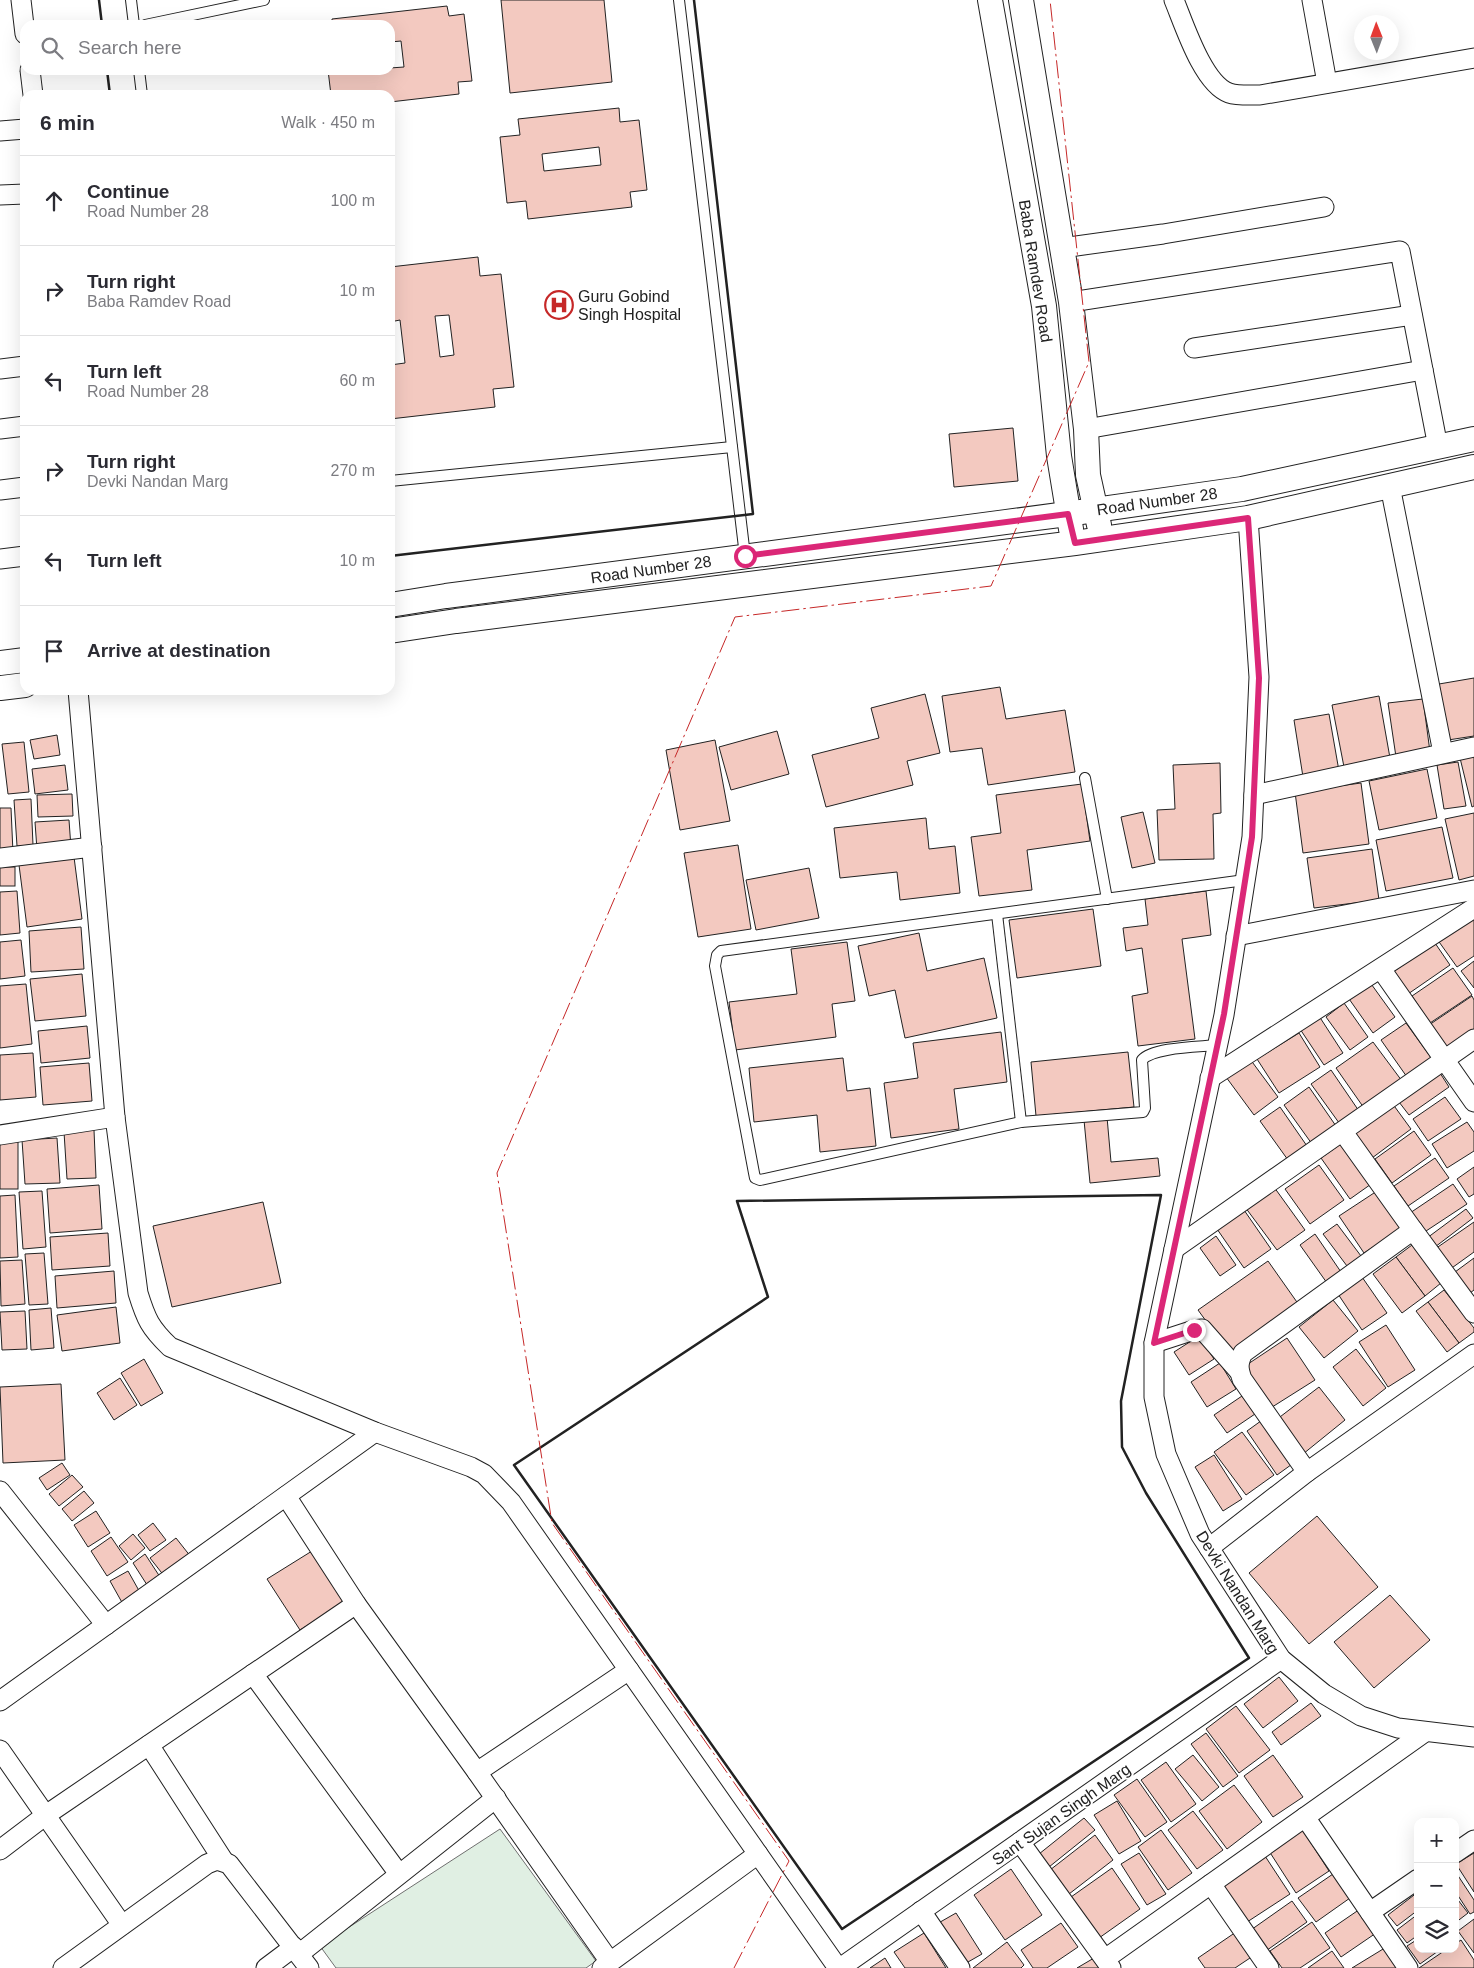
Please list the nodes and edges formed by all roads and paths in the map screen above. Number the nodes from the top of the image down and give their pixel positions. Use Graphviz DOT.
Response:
graph roads {
  1 [pos="20,0"];
  2 [pos="131,0"];
  3 [pos="264,0"];
  4 [pos="679,0"];
  5 [pos="990,0"];
  6 [pos="1021,0"];
  7 [pos="1174,0"];
  8 [pos="1312,0"];
  9 [pos="23,20"];
  10 [pos="133,20"];
  11 [pos="169,20"];
  12 [pos="1474,58"];
  13 [pos="31,75"];
  14 [pos="140,75"];
  15 [pos="1327,83"];
  16 [pos="32,90"];
  17 [pos="141,90"];
  18 [pos="20,129"];
  19 [pos="0,131"];
  20 [pos="20,194"];
  21 [pos="0,195"];
  22 [pos="1324,207"];
  23 [pos="1062,248"];
  24 [pos="1071,302"];
  25 [pos="1412,315"];
  26 [pos="1194,348"];
  27 [pos="20,367"];
  28 [pos="0,369"];
  29 [pos="1423,370"];
  30 [pos="20,427"];
  31 [pos="0,429"];
  32 [pos="1086,430"];
  33 [pos="1474,439"];
  34 [pos="732,447"];
  35 [pos="1438,447"];
  36 [pos="1474,467"];
  37 [pos="395,481"];
  38 [pos="1390,486"];
  39 [pos="20,488"];
  40 [pos="0,490"];
  41 [pos="1095,510"];
  42 [pos="1068,514"];
  43 [pos="1248,518"];
  44 [pos="1102,539"];
  45 [pos="1075,543"];
  46 [pos="745,556"];
  47 [pos="20,557"];
  48 [pos="0,559"];
  49 [pos="395,604"];
  50 [pos="395,630"];
  51 [pos="20,660"];
  52 [pos="0,662"];
  53 [pos="20,686"];
  54 [pos="0,688"];
  55 [pos="78,695"];
  56 [pos="1474,747"];
  57 [pos="1443,753"];
  58 [pos="1085,778"];
  59 [pos="1254,795"];
  60 [pos="92,847"];
  61 [pos="0,858"];
  62 [pos="1245,880"];
  63 [pos="1473,896"];
  64 [pos="1107,899"];
  65 [pos="997,914"];
  66 [pos="1236,936"];
  67 [pos="1381,969"];
  68 [pos="1474,1039"];
  69 [pos="1217,1045"];
  70 [pos="1445,1060"];
  71 [pos="1210,1078"];
  72 [pos="1474,1102"];
  73 [pos="115,1117"];
  74 [pos="1021,1122"];
  75 [pos="1343,1132"];
  76 [pos="0,1135"];
  77 [pos="1413,1230"];
  78 [pos="1174,1249"];
  79 [pos="1474,1312"];
  80 [pos="1154,1343"];
  81 [pos="1474,1354"];
  82 [pos="1238,1370"];
  83 [pos="375,1432"];
  84 [pos="1307,1472"];
  85 [pos="0,1491"];
  86 [pos="286,1496"];
  87 [pos="1209,1548"];
  88 [pos="356,1604"];
  89 [pos="106,1625"];
  90 [pos="1281,1659"];
  91 [pos="629,1670"];
  92 [pos="253,1674"];
  93 [pos="0,1701"];
  94 [pos="1425,1732"];
  95 [pos="1474,1737"];
  96 [pos="149,1745"];
  97 [pos="0,1750"];
  98 [pos="477,1772"];
  99 [pos="496,1798"];
  100 [pos="46,1815"];
  101 [pos="1306,1817"];
  102 [pos="1474,1840"];
  103 [pos="1020,1842"];
  104 [pos="0,1850"];
  105 [pos="1459,1850"];
  106 [pos="758,1854"];
  107 [pos="223,1860"];
  108 [pos="400,1874"];
  109 [pos="1414,1882"];
  110 [pos="1211,1884"];
  111 [pos="921,1911"];
  112 [pos="1370,1912"];
  113 [pos="122,1925"];
  114 [pos="301,1956"];
  115 [pos="1108,1963"];
  116 [pos="606,1965"];
  117 [pos="64,1968"];
  118 [pos="266,1968"];
  119 [pos="839,1968"];
  120 [pos="960,1968"];
  121 [pos="1268,1968"];
  122 [pos="1408,1968"];
  1 -- 9 [label="street"];
  2 -- 10 [label="lane"];
  3 -- 11 [label="lane"];
  4 -- 34 [label="lane"];
  5 -- 42 [label="street, Baba Ramdev Road"];
  6 -- 23 [label="street"];
  7 -- 15 [label="street"];
  8 -- 15 [label="street"];
  12 -- 15 [label="street"];
  13 -- 16 [label="street"];
  14 -- 17 [label="lane"];
  18 -- 19 [label="street"];
  20 -- 21 [label="street"];
  22 -- 23 [label="street"];
  23 -- 24 [label="street"];
  24 -- 25 [label="street"];
  24 -- 32 [label="street"];
  25 -- 26 [label="street"];
  25 -- 29 [label="street"];
  27 -- 28 [label="street"];
  29 -- 32 [label="street"];
  29 -- 35 [label="street"];
  30 -- 31 [label="street"];
  32 -- 41 [label="street"];
  33 -- 35 [label="street, Road Number 28"];
  34 -- 37 [label="lane"];
  34 -- 46 [label="lane"];
  35 -- 41 [label="street, Road Number 28"];
  36 -- 38 [label="street, Road Number 28"];
  38 -- 43 [label="street, Road Number 28"];
  38 -- 57 [label="street"];
  39 -- 40 [label="street"];
  41 -- 42 [label="street, Road Number 28"];
  41 -- 44 [label="street"];
  42 -- 45 [label="street, Baba Ramdev Road"];
  42 -- 46 [label="street, Road Number 28"];
  43 -- 44 [label="street, Road Number 28"];
  43 -- 59 [label="street, Devki Nandan Marg"];
  44 -- 45 [label="street, Road Number 28"];
  45 -- 50 [label="street, Road Number 28"];
  46 -- 49 [label="street, Road Number 28"];
  47 -- 48 [label="street"];
  51 -- 52 [label="street"];
  53 -- 54 [label="street"];
  55 -- 60 [label="street"];
  56 -- 57 [label="street"];
  57 -- 59 [label="street"];
  58 -- 64 [label="lane"];
  59 -- 62 [label="street, Devki Nandan Marg"];
  60 -- 61 [label="street"];
  60 -- 73 [label="street"];
  62 -- 64 [label="lane"];
  62 -- 66 [label="street, Devki Nandan Marg"];
  63 -- 66 [label="street"];
  63 -- 67 [label="street"];
  64 -- 65 [label="lane"];
  65 -- 74 [label="lane"];
  65 -- 74 [label="lane"];
  66 -- 69 [label="street, Devki Nandan Marg"];
  67 -- 70 [label="street"];
  67 -- 71 [label="street"];
  68 -- 70 [label="street"];
  69 -- 71 [label="street, Devki Nandan Marg"];
  69 -- 74 [label="lane"];
  70 -- 72 [label="street"];
  70 -- 75 [label="street"];
  71 -- 78 [label="street, Devki Nandan Marg"];
  73 -- 76 [label="street"];
  73 -- 83 [label="street"];
  75 -- 77 [label="street"];
  75 -- 78 [label="street"];
  77 -- 79 [label="street"];
  77 -- 82 [label="street"];
  78 -- 80 [label="street, Devki Nandan Marg"];
  80 -- 82 [label="street"];
  80 -- 87 [label="street, Devki Nandan Marg"];
  81 -- 84 [label="street"];
  82 -- 84 [label="street"];
  83 -- 86 [label="street"];
  83 -- 91 [label="street"];
  84 -- 87 [label="street"];
  85 -- 89 [label="street"];
  86 -- 88 [label="street"];
  86 -- 89 [label="street"];
  87 -- 90 [label="street, Devki Nandan Marg"];
  88 -- 92 [label="street"];
  88 -- 98 [label="street"];
  89 -- 93 [label="street"];
  90 -- 94 [label="street, Devki Nandan Marg"];
  90 -- 103 [label="street, Sant Sujan Singh Marg"];
  91 -- 98 [label="street"];
  91 -- 106 [label="street"];
  92 -- 96 [label="street"];
  92 -- 108 [label="street"];
  94 -- 95 [label="street, Devki Nandan Marg"];
  94 -- 101 [label="street"];
  96 -- 100 [label="street"];
  96 -- 107 [label="street"];
  97 -- 100 [label="street"];
  98 -- 99 [label="street"];
  99 -- 108 [label="street"];
  99 -- 116 [label="street"];
  100 -- 104 [label="street"];
  100 -- 113 [label="street"];
  101 -- 110 [label="street"];
  101 -- 112 [label="street"];
  102 -- 105 [label="street"];
  103 -- 111 [label="street, Sant Sujan Singh Marg"];
  103 -- 115 [label="street"];
  106 -- 116 [label="street"];
  106 -- 119 [label="street"];
  107 -- 113 [label="street"];
  107 -- 114 [label="street"];
  108 -- 114 [label="street"];
  109 -- 112 [label="street"];
  110 -- 115 [label="street"];
  110 -- 121 [label="street"];
  111 -- 119 [label="street, Sant Sujan Singh Marg"];
  111 -- 120 [label="street"];
  112 -- 122 [label="street"];
  113 -- 117 [label="street"];
  114 -- 118 [label="street"];
}
